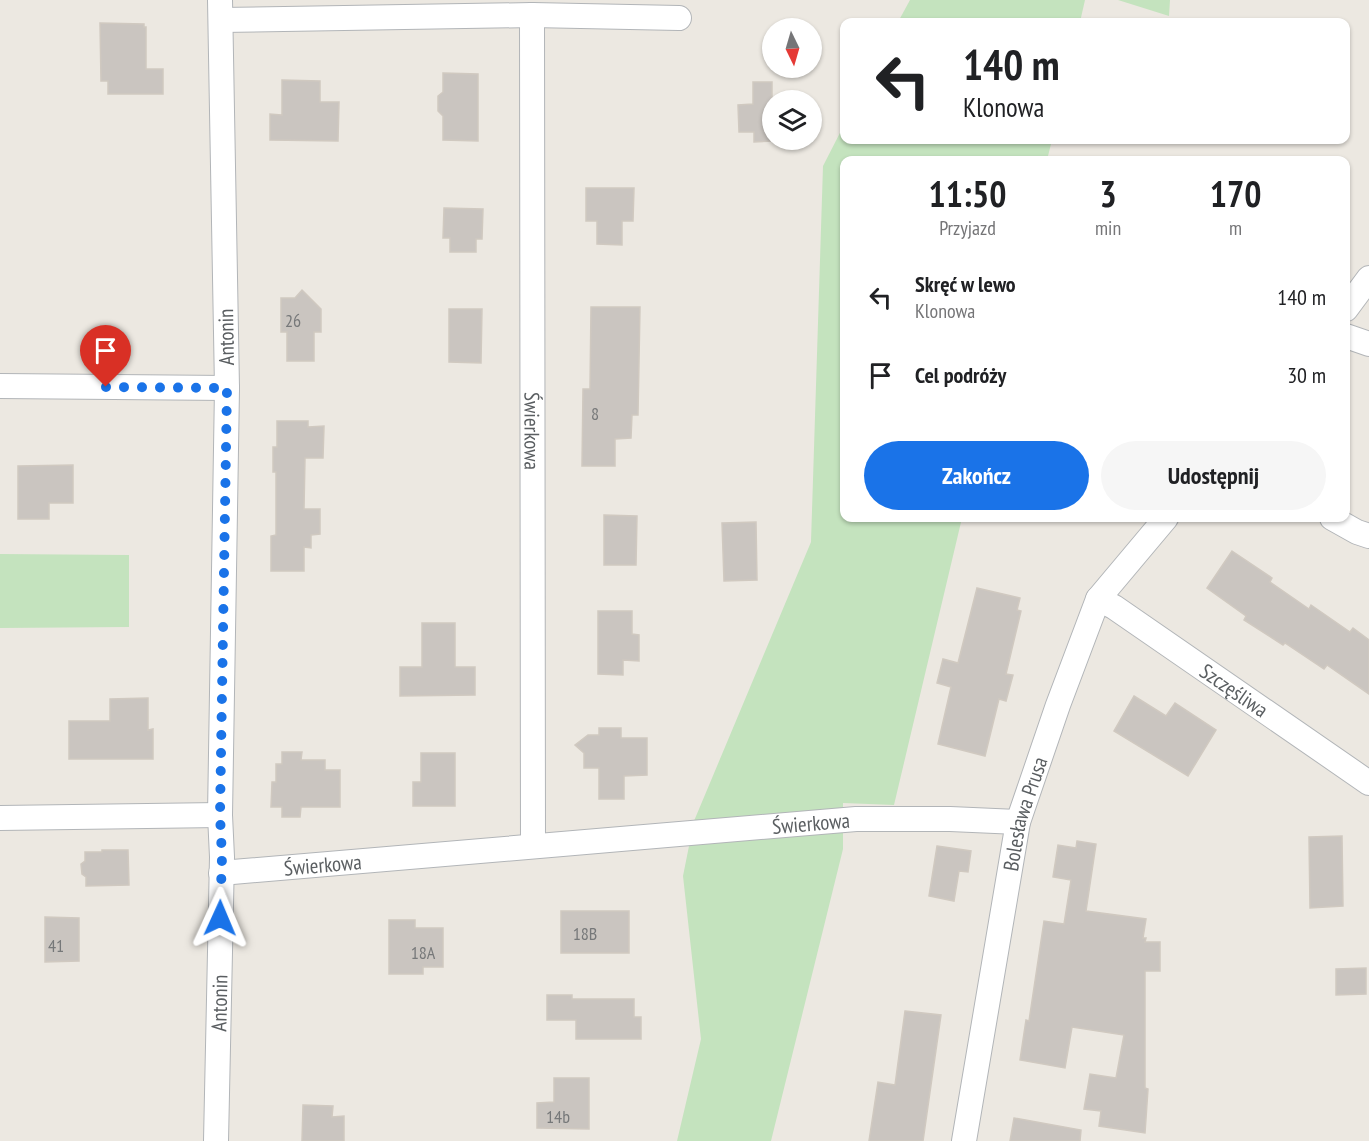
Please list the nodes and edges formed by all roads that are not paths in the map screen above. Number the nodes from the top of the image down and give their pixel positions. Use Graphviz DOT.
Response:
graph roads {
  1 [pos="220,10"];
  2 [pos="532,15"];
  3 [pos="679,18"];
  4 [pos="1369,278"];
  5 [pos="1350,304"];
  6 [pos="1350,337"];
  7 [pos="1369,344"];
  8 [pos="0,386"];
  9 [pos="227,388"];
  10 [pos="1163,522"];
  11 [pos="1339,522"];
  12 [pos="1369,536"];
  13 [pos="1098,599"];
  14 [pos="1369,783"];
  15 [pos="220,815"];
  16 [pos="0,818"];
  17 [pos="1018,822"];
  18 [pos="533,846"];
  19 [pos="221,873"];
  20 [pos="216,1141"];
  21 [pos="964,1141"];
  1 -- 2 [label="street"];
  1 -- 9 [label="street, Antonin"];
  2 -- 3 [label="street"];
  2 -- 18 [label="street, Świerkowa"];
  4 -- 5 [label="street"];
  6 -- 7 [label="street"];
  8 -- 9 [label="street"];
  9 -- 15 [label="street, Antonin"];
  10 -- 13 [label="street, Bolesława Prusa"];
  11 -- 12 [label="street"];
  13 -- 14 [label="street, Szczęśliwa"];
  13 -- 17 [label="street, Bolesława Prusa"];
  15 -- 16 [label="street"];
  15 -- 19 [label="street, Antonin"];
  17 -- 18 [label="street, Świerkowa"];
  17 -- 21 [label="street, Bolesława Prusa"];
  18 -- 19 [label="street, Świerkowa"];
  19 -- 20 [label="street, Antonin"];
}
